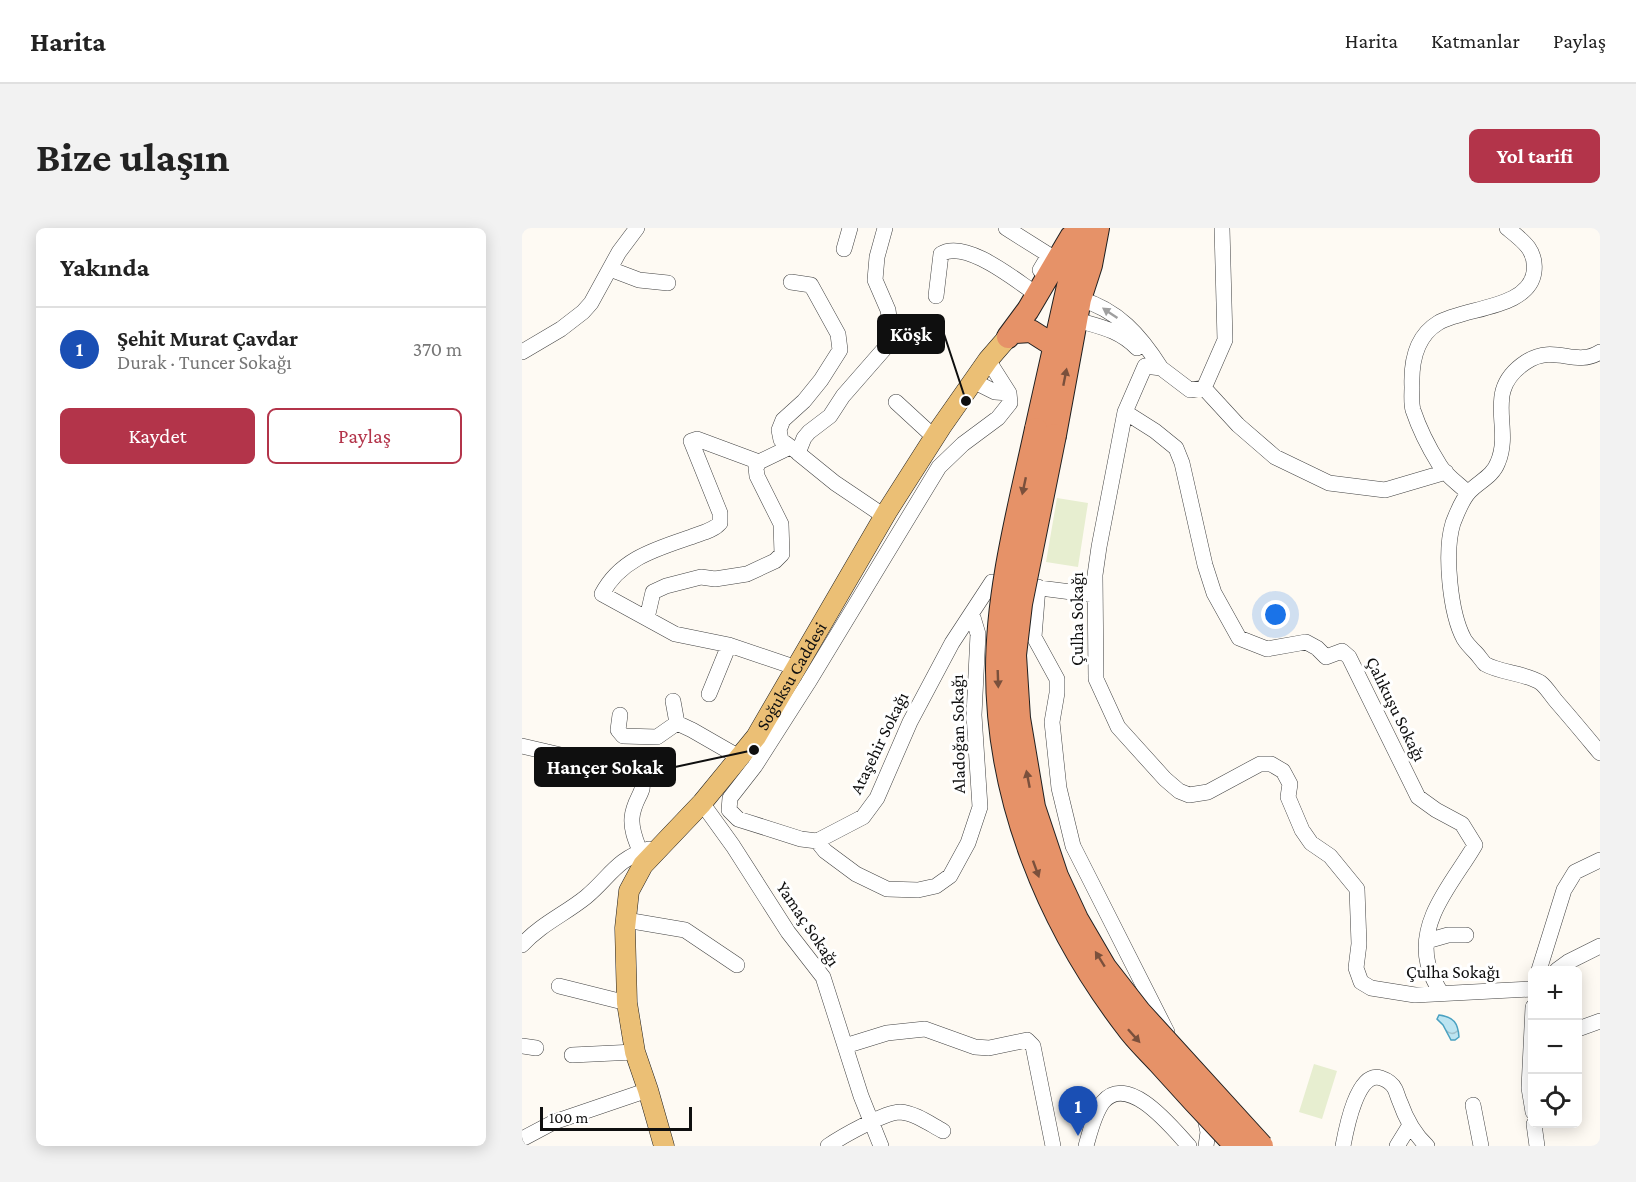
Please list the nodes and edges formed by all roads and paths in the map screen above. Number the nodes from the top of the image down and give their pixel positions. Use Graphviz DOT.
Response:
graph roads {
  1 [pos="637,228"];
  2 [pos="850,228"];
  3 [pos="885,228"];
  4 [pos="1006,228"];
  5 [pos="1065,228"];
  6 [pos="1079,228"];
  7 [pos="1098,228"];
  8 [pos="1222,228"];
  9 [pos="1507,228"];
  10 [pos="844,249"];
  11 [pos="1049,255"];
  12 [pos="610,269"];
  13 [pos="791,282"];
  14 [pos="668,283"];
  15 [pos="936,296"];
  16 [pos="1028,300"];
  17 [pos="1070,308"];
  18 [pos="1011,335"];
  19 [pos="1053,345"];
  20 [pos="522,352"];
  21 [pos="1600,352"];
  22 [pos="988,360"];
  23 [pos="1145,366"];
  24 [pos="1161,368"];
  25 [pos="974,381"];
  26 [pos="1204,388"];
  27 [pos="1009,393"];
  28 [pos="896,402"];
  29 [pos="1125,412"];
  30 [pos="1045,432"];
  31 [pos="934,437"];
  32 [pos="794,450"];
  33 [pos="759,462"];
  34 [pos="1446,472"];
  35 [pos="1468,493"];
  36 [pos="884,516"];
  37 [pos="1038,587"];
  38 [pos="1095,595"];
  39 [pos="972,614"];
  40 [pos="647,618"];
  41 [pos="729,645"];
  42 [pos="797,668"];
  43 [pos="709,694"];
  44 [pos="673,700"];
  45 [pos="620,715"];
  46 [pos="677,723"];
  47 [pos="522,746"];
  48 [pos="1600,753"];
  49 [pos="739,757"];
  50 [pos="702,803"];
  51 [pos="817,841"];
  52 [pos="661,845"];
  53 [pos="640,852"];
  54 [pos="1600,861"];
  55 [pos="626,920"];
  56 [pos="1466,935"];
  57 [pos="1427,942"];
  58 [pos="522,945"];
  59 [pos="1600,945"];
  60 [pos="737,965"];
  61 [pos="1540,966"];
  62 [pos="1562,966"];
  63 [pos="559,986"];
  64 [pos="1528,989"];
  65 [pos="1442,993"];
  66 [pos="627,1002"];
  67 [pos="1600,1021"];
  68 [pos="1582,1028"];
  69 [pos="845,1046"];
  70 [pos="635,1052"];
  71 [pos="572,1055"];
  72 [pos="648,1090"];
  73 [pos="1473,1105"];
  74 [pos="872,1122"];
  75 [pos="1410,1125"];
  76 [pos="1535,1128"];
  77 [pos="943,1131"];
  78 [pos="522,1139"];
  79 [pos="664,1146"];
  80 [pos="828,1146"];
  81 [pos="881,1146"];
  82 [pos="1053,1146"];
  83 [pos="1086,1146"];
  84 [pos="1189,1146"];
  85 [pos="1206,1146"];
  86 [pos="1236,1146"];
  87 [pos="1262,1146"];
  88 [pos="1343,1146"];
  89 [pos="1397,1146"];
  90 [pos="1427,1146"];
  91 [pos="1481,1146"];
  92 [pos="1537,1146"];
  1 -- 12 [label="street"];
  2 -- 10 [label="street"];
  3 -- 32 [label="street"];
  4 -- 11 [label="street"];
  5 -- 11 [label="highway"];
  6 -- 16 [label="highway"];
  6 -- 17 [label="highway"];
  7 -- 17 [label="highway"];
  8 -- 26 [label="street"];
  9 -- 34 [label="street"];
  11 -- 16 [label="street"];
  12 -- 14 [label="street"];
  12 -- 20 [label="street"];
  13 -- 32 [label="street"];
  15 -- 16 [label="street"];
  16 -- 17 [label="highway"];
  16 -- 18 [label="highway"];
  17 -- 18 [label="highway"];
  17 -- 19 [label="highway"];
  17 -- 23 [label="street"];
  24 -- 17 [label="street, one-way"];
  30 -- 17 [label="highway, one-way"];
  18 -- 19 [label="highway"];
  18 -- 22 [label="main road, Soğuksu Caddesi"];
  19 -- 30 [label="highway"];
  21 -- 35 [label="street"];
  22 -- 25 [label="main road, Soğuksu Caddesi"];
  22 -- 27 [label="street"];
  23 -- 24 [label="street"];
  23 -- 29 [label="street, Çulha Sokağı"];
  24 -- 26 [label="street"];
  25 -- 27 [label="street"];
  25 -- 31 [label="main road, Soğuksu Caddesi"];
  26 -- 34 [label="street"];
  27 -- 51 [label="street"];
  28 -- 31 [label="street"];
  29 -- 38 [label="street, Çulha Sokağı"];
  29 -- 57 [label="street, Çalıkuşu Sokağı"];
  30 -- 86 [label="highway, one-way, bridge"];
  87 -- 30 [label="highway, one-way, bridge"];
  31 -- 36 [label="main road, Soğuksu Caddesi"];
  32 -- 33 [label="street"];
  32 -- 36 [label="street"];
  33 -- 40 [label="street"];
  33 -- 40 [label="street"];
  34 -- 35 [label="street"];
  35 -- 48 [label="street"];
  36 -- 42 [label="main road, Soğuksu Caddesi"];
  37 -- 38 [label="street, Ataşehir Sokağı"];
  37 -- 39 [label="street, Ataşehir Sokağı"];
  37 -- 85 [label="street"];
  38 -- 65 [label="street, Çulha Sokağı"];
  39 -- 51 [label="street, Ataşehir Sokağı"];
  39 -- 51 [label="street, Aladoğan Sokağı"];
  40 -- 41 [label="street"];
  41 -- 42 [label="street"];
  41 -- 43 [label="street"];
  42 -- 49 [label="main road, Soğuksu Caddesi"];
  44 -- 46 [label="street"];
  45 -- 46 [label="street"];
  46 -- 49 [label="street"];
  47 -- 53 [label="street"];
  49 -- 50 [label="main road, Soğuksu Caddesi"];
  50 -- 52 [label="main road, Soğuksu Caddesi"];
  50 -- 69 [label="street, Yamaç Sokağı"];
  52 -- 53 [label="street"];
  52 -- 55 [label="main road, Soğuksu Caddesi"];
  53 -- 58 [label="street"];
  54 -- 61 [label="street"];
  55 -- 60 [label="street"];
  55 -- 66 [label="main road, Soğuksu Caddesi"];
  56 -- 57 [label="street"];
  57 -- 65 [label="street, Çalıkuşu Sokağı"];
  59 -- 62 [label="street"];
  63 -- 66 [label="street"];
  64 -- 65 [label="street, Çulha Sokağı"];
  66 -- 70 [label="main road, Soğuksu Caddesi"];
  67 -- 68 [label="street"];
  69 -- 74 [label="street, Yamaç Sokağı"];
  69 -- 82 [label="street"];
  70 -- 71 [label="street"];
  70 -- 72 [label="main road, Soğuksu Caddesi"];
  72 -- 78 [label="street"];
  72 -- 79 [label="main road, Soğuksu Caddesi"];
  73 -- 91 [label="street"];
  74 -- 77 [label="street"];
  74 -- 80 [label="street"];
  74 -- 81 [label="street, Yamaç Sokağı"];
  75 -- 88 [label="street"];
  75 -- 89 [label="street"];
  75 -- 90 [label="street"];
  76 -- 92 [label="street"];
  83 -- 84 [label="street"];
}
